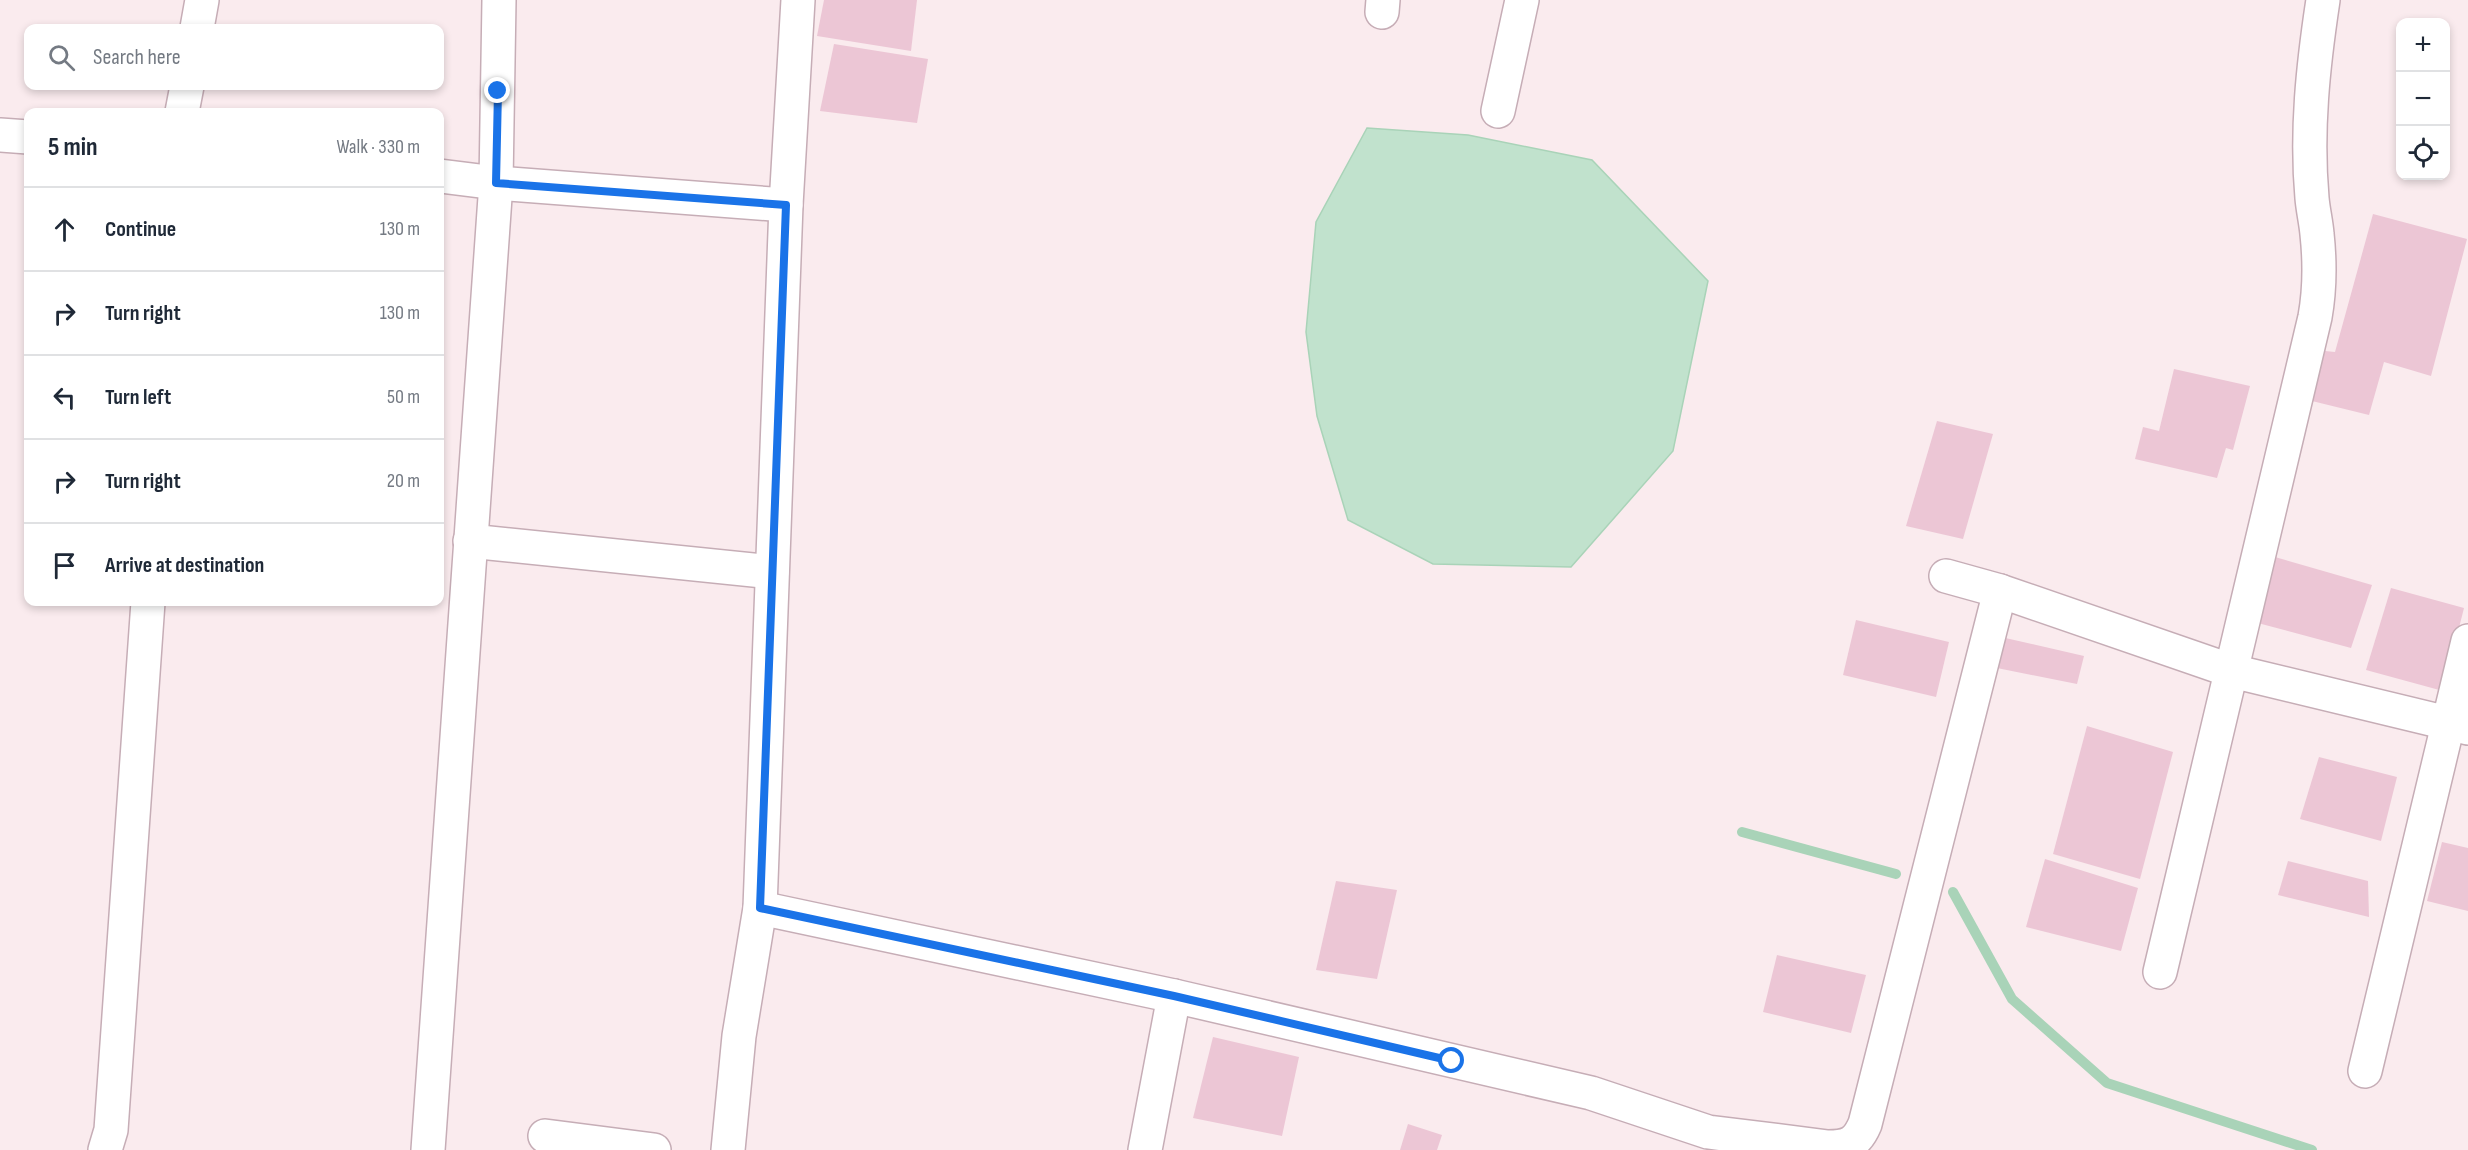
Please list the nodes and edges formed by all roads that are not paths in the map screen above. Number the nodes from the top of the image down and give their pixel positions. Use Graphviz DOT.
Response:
graph roads {
  1 [pos="202,0"];
  2 [pos="500,0"];
  3 [pos="798,0"];
  4 [pos="1522,0"];
  5 [pos="2323,0"];
  6 [pos="198,24"];
  7 [pos="186,90"];
  8 [pos="183,108"];
  9 [pos="1498,111"];
  10 [pos="0,135"];
  11 [pos="24,137"];
  12 [pos="444,176"];
  13 [pos="496,183"];
  14 [pos="786,205"];
  15 [pos="470,541"];
  16 [pos="772,572"];
  17 [pos="1946,576"];
  18 [pos="2000,591"];
  19 [pos="148,606"];
  20 [pos="2468,641"];
  21 [pos="2232,671"];
  22 [pos="2458,726"];
  23 [pos="760,908"];
  24 [pos="2160,972"];
  25 [pos="1174,996"];
  26 [pos="2365,1071"];
  27 [pos="545,1136"];
  28 [pos="105,1150"];
  29 [pos="428,1150"];
  30 [pos="654,1150"];
  31 [pos="728,1150"];
  32 [pos="1145,1150"];
  1 -- 6 [label="street"];
  2 -- 13 [label="street"];
  3 -- 14 [label="street"];
  4 -- 9 [label="street"];
  5 -- 21 [label="street"];
  7 -- 8 [label="street"];
  10 -- 11 [label="street"];
  12 -- 13 [label="street"];
  13 -- 14 [label="street"];
  13 -- 15 [label="street"];
  14 -- 16 [label="street"];
  15 -- 16 [label="street"];
  15 -- 29 [label="street"];
  16 -- 23 [label="street"];
  17 -- 18 [label="street"];
  18 -- 21 [label="street"];
  18 -- 25 [label="street"];
  19 -- 28 [label="street"];
  20 -- 22 [label="street"];
  21 -- 22 [label="street"];
  21 -- 24 [label="street"];
  22 -- 26 [label="street"];
  23 -- 25 [label="street"];
  23 -- 31 [label="street"];
  25 -- 32 [label="street"];
  27 -- 30 [label="street"];
}
